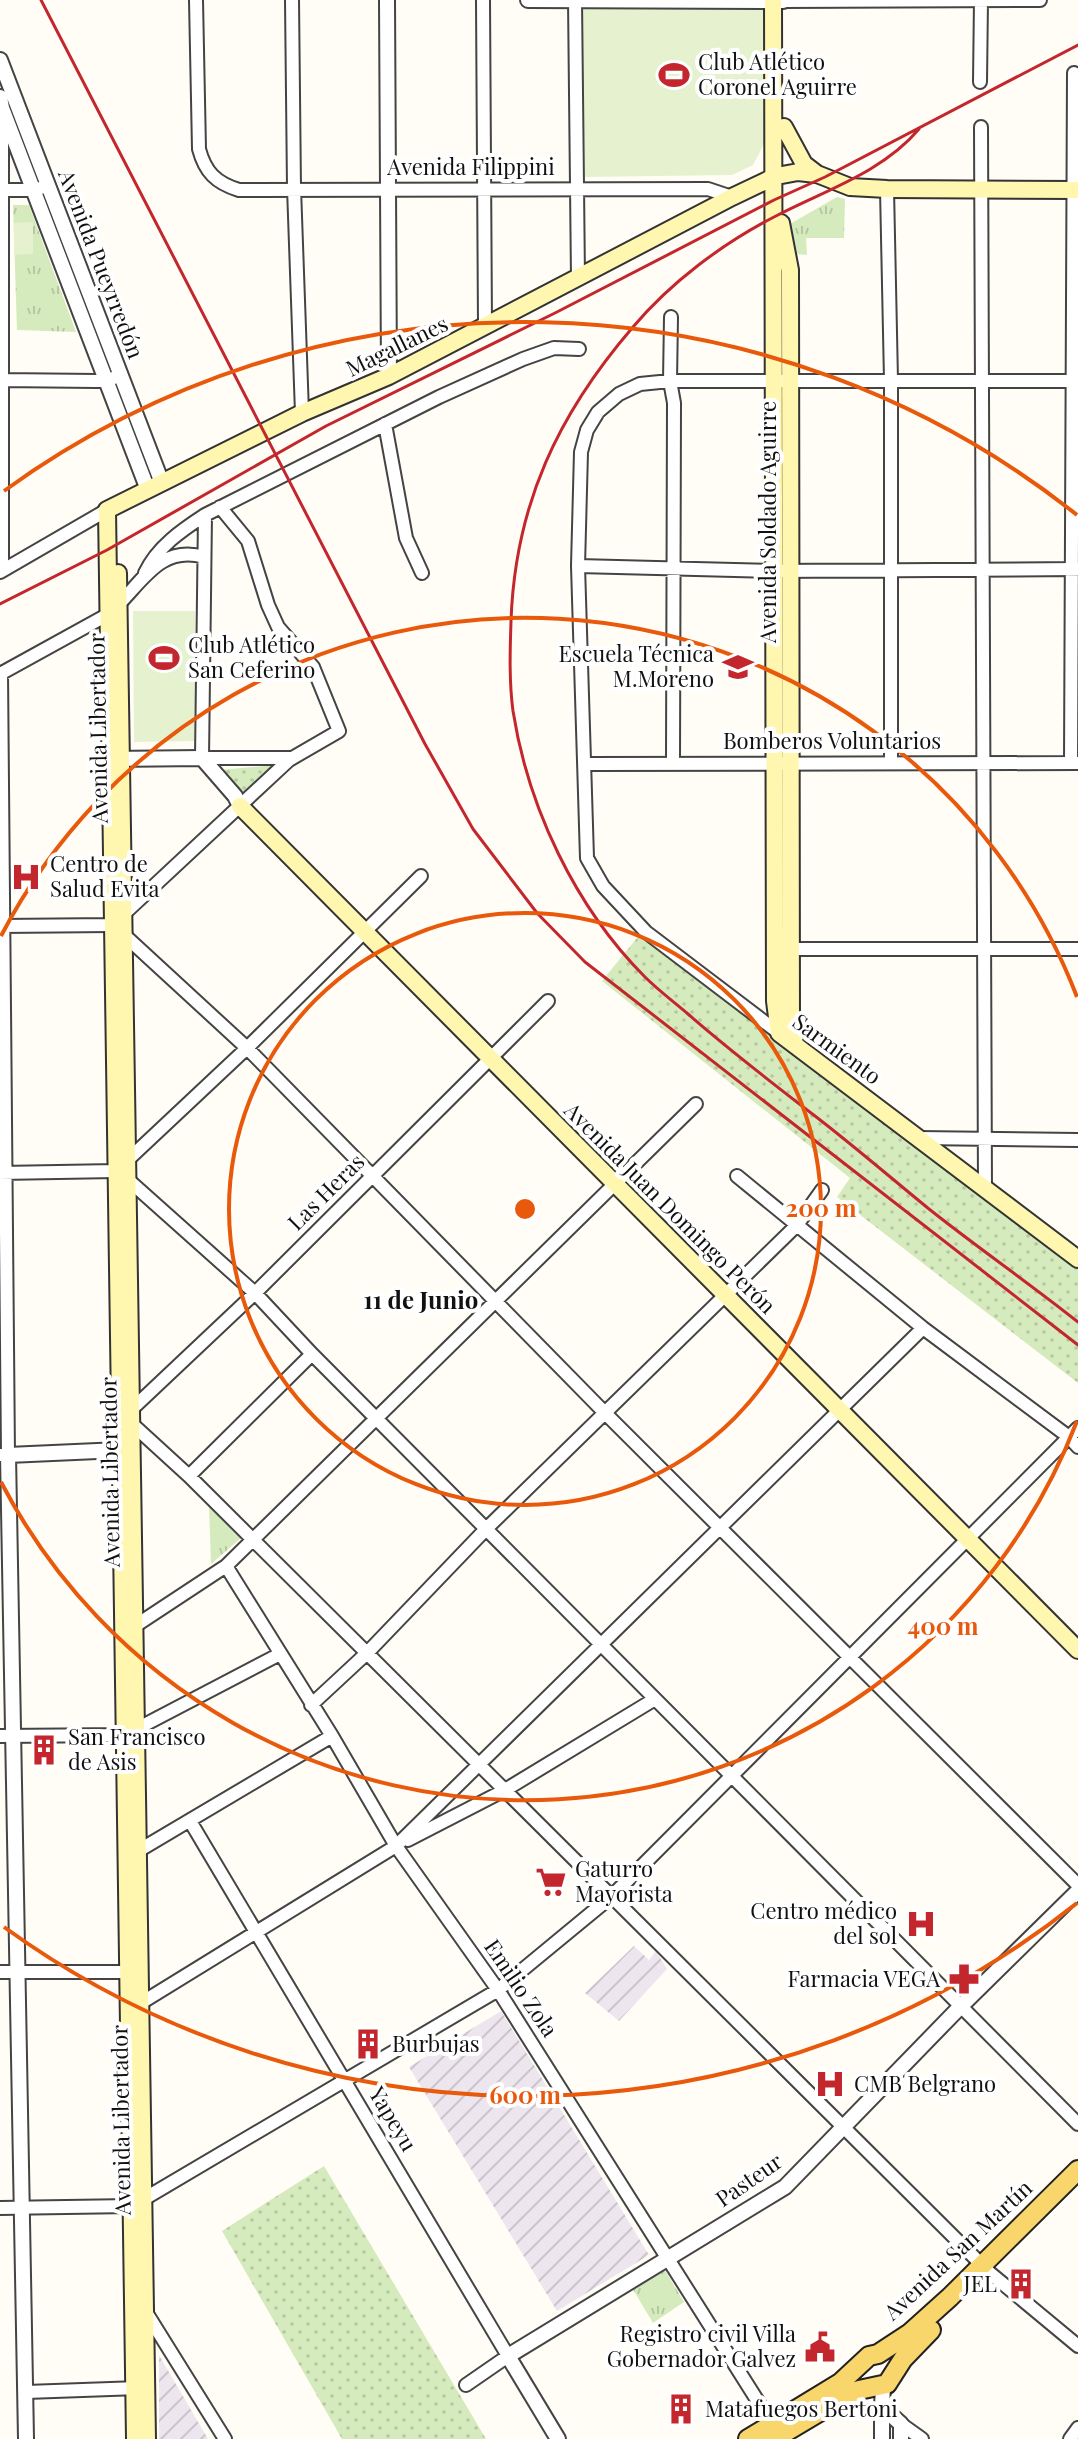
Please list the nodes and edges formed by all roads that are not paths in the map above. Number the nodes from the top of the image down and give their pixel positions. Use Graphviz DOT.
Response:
graph roads {
  1 [pos="196,0"];
  2 [pos="292,0"];
  3 [pos="387,0"];
  4 [pos="483,0"];
  5 [pos="528,0"];
  6 [pos="575,0"];
  7 [pos="673,0"];
  8 [pos="885,0"];
  9 [pos="981,0"];
  10 [pos="1040,0"];
  11 [pos="778,1"];
  12 [pos="0,60"];
  13 [pos="1074,73"];
  14 [pos="980,82"];
  15 [pos="1,103"];
  16 [pos="784,127"];
  17 [pos="981,127"];
  18 [pos="817,174"];
  19 [pos="778,176"];
  20 [pos="41,188"];
  21 [pos="294,188"];
  22 [pos="388,188"];
  23 [pos="483,189"];
  24 [pos="576,189"];
  25 [pos="887,189"];
  26 [pos="0,190"];
  27 [pos="981,190"];
  28 [pos="1076,190"];
  29 [pos="732,197"];
  30 [pos="578,279"];
  31 [pos="671,317"];
  32 [pos="485,326"];
  33 [pos="579,349"];
  34 [pos="389,376"];
  35 [pos="113,378"];
  36 [pos="2,380"];
  37 [pos="781,380"];
  38 [pos="891,380"];
  39 [pos="982,380"];
  40 [pos="670,381"];
  41 [pos="1076,381"];
  42 [pos="302,413"];
  43 [pos="385,424"];
  44 [pos="155,486"];
  45 [pos="220,507"];
  46 [pos="112,508"];
  47 [pos="205,515"];
  48 [pos="204,557"];
  49 [pos="578,566"];
  50 [pos="1075,569"];
  51 [pos="672,570"];
  52 [pos="891,570"];
  53 [pos="983,570"];
  54 [pos="782,571"];
  55 [pos="1,572"];
  56 [pos="145,573"];
  57 [pos="422,573"];
  58 [pos="113,611"];
  59 [pos="1,673"];
  60 [pos="115,758"];
  61 [pos="202,758"];
  62 [pos="292,758"];
  63 [pos="782,763"];
  64 [pos="891,763"];
  65 [pos="983,763"];
  66 [pos="1075,763"];
  67 [pos="585,764"];
  68 [pos="673,764"];
  69 [pos="241,801"];
  70 [pos="421,876"];
  71 [pos="2,926"];
  72 [pos="120,926"];
  73 [pos="368,928"];
  74 [pos="783,949"];
  75 [pos="984,949"];
  76 [pos="1078,949"];
  77 [pos="548,1001"];
  78 [pos="779,1033"];
  79 [pos="795,1044"];
  80 [pos="247,1048"];
  81 [pos="493,1055"];
  82 [pos="696,1104"];
  83 [pos="919,1138"];
  84 [pos="986,1140"];
  85 [pos="1078,1140"];
  86 [pos="123,1170"];
  87 [pos="3,1172"];
  88 [pos="373,1176"];
  89 [pos="737,1176"];
  90 [pos="618,1181"];
  91 [pos="985,1189"];
  92 [pos="822,1190"];
  93 [pos="797,1225"];
  94 [pos="1078,1259"];
  95 [pos="728,1292"];
  96 [pos="255,1293"];
  97 [pos="496,1301"];
  98 [pos="923,1328"];
  99 [pos="312,1354"];
  100 [pos="843,1407"];
  101 [pos="605,1413"];
  102 [pos="131,1416"];
  103 [pos="376,1419"];
  104 [pos="1075,1437"];
  105 [pos="162,1449"];
  106 [pos="126,1450"];
  107 [pos="4,1455"];
  108 [pos="189,1476"];
  109 [pos="720,1528"];
  110 [pos="486,1529"];
  111 [pos="970,1536"];
  112 [pos="253,1540"];
  113 [pos="226,1566"];
  114 [pos="135,1626"];
  115 [pos="1078,1638"];
  116 [pos="602,1645"];
  117 [pos="1078,1650"];
  118 [pos="367,1653"];
  119 [pos="280,1654"];
  120 [pos="849,1657"];
  121 [pos="655,1699"];
  122 [pos="311,1705"];
  123 [pos="130,1733"];
  124 [pos="7,1736"];
  125 [pos="332,1736"];
  126 [pos="480,1765"];
  127 [pos="731,1775"];
  128 [pos="505,1790"];
  129 [pos="190,1821"];
  130 [pos="396,1846"];
  131 [pos="138,1851"];
  132 [pos="1078,1888"];
  133 [pos="612,1896"];
  134 [pos="256,1932"];
  135 [pos="0,1972"];
  136 [pos="18,1972"];
  137 [pos="134,1972"];
  138 [pos="498,1990"];
  139 [pos="135,2003"];
  140 [pos="960,2007"];
  141 [pos="344,2080"];
  142 [pos="1078,2124"];
  143 [pos="843,2125"];
  144 [pos="1078,2170"];
  145 [pos="1078,2186"];
  146 [pos="138,2203"];
  147 [pos="23,2207"];
  148 [pos="0,2208"];
  149 [pos="669,2258"];
  150 [pos="986,2268"];
  151 [pos="140,2307"];
  152 [pos="1078,2346"];
  153 [pos="508,2356"];
  154 [pos="870,2358"];
  155 [pos="884,2382"];
  156 [pos="466,2385"];
  157 [pos="141,2388"];
  158 [pos="26,2392"];
  159 [pos="882,2407"];
  160 [pos="1078,2428"];
  161 [pos="901,2431"];
  162 [pos="776,2433"];
  163 [pos="26,2439"];
  164 [pos="135,2439"];
  165 [pos="147,2439"];
  166 [pos="225,2439"];
  167 [pos="558,2439"];
  168 [pos="748,2439"];
  169 [pos="882,2439"];
  170 [pos="922,2439"];
  171 [pos="1070,2439"];
  1 -- 21 [label="street, Avenida Filippini"];
  2 -- 21 [label="street"];
  3 -- 22 [label="street"];
  4 -- 23 [label="street"];
  5 -- 6 [label="street"];
  6 -- 7 [label="street"];
  6 -- 24 [label="street"];
  7 -- 11 [label="street"];
  8 -- 9 [label="street"];
  8 -- 11 [label="street"];
  9 -- 10 [label="street"];
  9 -- 14 [label="street"];
  11 -- 16 [label="main road, Avenida Soldado Aguirre"];
  11 -- 19 [label="main road, Avenida Soldado Aguirre"];
  12 -- 20 [label="street, Avenida Pueyrredón"];
  13 -- 28 [label="street"];
  15 -- 20 [label="street, Avenida Pueyrredón"];
  15 -- 26 [label="street"];
  16 -- 18 [label="main road"];
  16 -- 19 [label="main road, Avenida Soldado Aguirre"];
  17 -- 27 [label="street"];
  18 -- 19 [label="main road, Magallanes"];
  18 -- 25 [label="main road"];
  19 -- 29 [label="main road, Magallanes"];
  19 -- 37 [label="main road, Avenida Soldado Aguirre"];
  20 -- 26 [label="street"];
  20 -- 35 [label="street, Avenida Pueyrredón"];
  21 -- 22 [label="street, Avenida Filippini"];
  21 -- 42 [label="street"];
  22 -- 23 [label="street, Avenida Filippini"];
  22 -- 34 [label="street"];
  23 -- 24 [label="street, Avenida Filippini"];
  23 -- 32 [label="street"];
  24 -- 29 [label="street, Avenida Filippini"];
  24 -- 30 [label="street"];
  25 -- 27 [label="main road"];
  25 -- 38 [label="street"];
  26 -- 36 [label="street"];
  27 -- 28 [label="main road"];
  27 -- 39 [label="street"];
  28 -- 41 [label="street"];
  29 -- 30 [label="main road, Magallanes"];
  30 -- 32 [label="main road, Magallanes"];
  31 -- 40 [label="street"];
  32 -- 34 [label="main road, Magallanes"];
  33 -- 43 [label="street"];
  34 -- 42 [label="main road, Magallanes"];
  35 -- 36 [label="street"];
  35 -- 44 [label="street, Avenida Pueyrredón"];
  36 -- 55 [label="street"];
  37 -- 38 [label="street"];
  37 -- 40 [label="street"];
  37 -- 54 [label="main road, Avenida Soldado Aguirre"];
  38 -- 39 [label="street"];
  38 -- 52 [label="street"];
  39 -- 41 [label="street"];
  39 -- 53 [label="street"];
  40 -- 49 [label="street"];
  40 -- 51 [label="street"];
  41 -- 50 [label="street"];
  42 -- 44 [label="main road, Magallanes"];
  43 -- 45 [label="street"];
  43 -- 57 [label="street"];
  44 -- 46 [label="main road, Magallanes"];
  45 -- 47 [label="street"];
  45 -- 62 [label="street"];
  46 -- 55 [label="street, Magallanes"];
  46 -- 58 [label="main road, Avenida Libertador"];
  47 -- 48 [label="street"];
  47 -- 56 [label="street"];
  48 -- 56 [label="street"];
  48 -- 61 [label="street"];
  49 -- 51 [label="street"];
  49 -- 67 [label="street"];
  50 -- 53 [label="street"];
  50 -- 66 [label="street"];
  51 -- 54 [label="street"];
  51 -- 68 [label="street"];
  52 -- 53 [label="street"];
  52 -- 54 [label="street"];
  52 -- 64 [label="street"];
  53 -- 65 [label="street"];
  54 -- 63 [label="main road, Avenida Soldado Aguirre"];
  56 -- 58 [label="street"];
  58 -- 59 [label="street"];
  58 -- 60 [label="main road, Avenida Libertador"];
  59 -- 71 [label="street"];
  60 -- 61 [label="street"];
  60 -- 72 [label="main road, Avenida Libertador"];
  61 -- 62 [label="street"];
  61 -- 69 [label="street, Avenida Juan Domingo Perón"];
  62 -- 69 [label="street"];
  63 -- 64 [label="street, Bomberos Voluntarios"];
  63 -- 68 [label="street, Bomberos Voluntarios"];
  63 -- 74 [label="main road, Avenida Soldado Aguirre"];
  64 -- 65 [label="street, Bomberos Voluntarios"];
  65 -- 66 [label="street, Bomberos Voluntarios"];
  65 -- 75 [label="street"];
  67 -- 68 [label="street, Bomberos Voluntarios"];
  67 -- 78 [label="street, Sarmiento"];
  69 -- 72 [label="street"];
  69 -- 73 [label="main road, Avenida Juan Domingo Perón"];
  70 -- 73 [label="street"];
  71 -- 72 [label="street"];
  71 -- 87 [label="street"];
  72 -- 80 [label="street"];
  72 -- 86 [label="main road, Avenida Libertador"];
  73 -- 80 [label="street"];
  73 -- 81 [label="main road, Avenida Juan Domingo Perón"];
  74 -- 75 [label="street"];
  74 -- 78 [label="main road, Avenida Soldado Aguirre"];
  74 -- 79 [label="main road, Avenida Soldado Aguirre"];
  75 -- 76 [label="street"];
  75 -- 84 [label="street"];
  77 -- 81 [label="street, Las Heras"];
  78 -- 79 [label="main road, Sarmiento"];
  79 -- 83 [label="main road, Sarmiento"];
  80 -- 86 [label="street"];
  80 -- 88 [label="street"];
  81 -- 88 [label="street, Las Heras"];
  81 -- 90 [label="main road, Avenida Juan Domingo Perón"];
  82 -- 90 [label="street"];
  83 -- 84 [label="street"];
  83 -- 91 [label="main road, Sarmiento"];
  84 -- 85 [label="street"];
  84 -- 91 [label="street"];
  86 -- 87 [label="street"];
  86 -- 96 [label="street"];
  86 -- 102 [label="main road, Avenida Libertador"];
  86 -- 106 [label="main road, Avenida Libertador"];
  87 -- 107 [label="street"];
  88 -- 96 [label="street, Las Heras"];
  88 -- 97 [label="street"];
  89 -- 93 [label="street"];
  90 -- 95 [label="main road, Avenida Juan Domingo Perón"];
  90 -- 97 [label="street"];
  91 -- 94 [label="main road, Sarmiento"];
  92 -- 93 [label="street"];
  93 -- 95 [label="street"];
  93 -- 98 [label="street"];
  95 -- 100 [label="main road, Avenida Juan Domingo Perón"];
  95 -- 101 [label="street"];
  96 -- 99 [label="street"];
  96 -- 102 [label="street, Las Heras"];
  97 -- 101 [label="street"];
  97 -- 103 [label="street"];
  98 -- 100 [label="street"];
  98 -- 104 [label="street"];
  99 -- 103 [label="street"];
  99 -- 108 [label="street"];
  100 -- 109 [label="street"];
  100 -- 111 [label="main road, Avenida Juan Domingo Perón"];
  101 -- 109 [label="street"];
  101 -- 110 [label="street"];
  102 -- 105 [label="street"];
  102 -- 106 [label="main road, Avenida Libertador"];
  103 -- 110 [label="street"];
  103 -- 112 [label="street"];
  104 -- 111 [label="street"];
  105 -- 106 [label="street"];
  105 -- 108 [label="street"];
  106 -- 107 [label="street"];
  106 -- 114 [label="main road, Avenida Libertador"];
  106 -- 123 [label="main road, Avenida Libertador"];
  107 -- 124 [label="street"];
  108 -- 112 [label="street"];
  109 -- 116 [label="street"];
  109 -- 120 [label="street"];
  110 -- 116 [label="street"];
  110 -- 118 [label="street"];
  111 -- 115 [label="main road, Avenida Juan Domingo Perón"];
  111 -- 117 [label="main road, Avenida Juan Domingo Perón"];
  111 -- 120 [label="street"];
  112 -- 113 [label="street"];
  112 -- 118 [label="street"];
  113 -- 114 [label="street"];
  113 -- 119 [label="street, Emilio Zola"];
  114 -- 123 [label="main road, Avenida Libertador"];
  116 -- 121 [label="street"];
  116 -- 126 [label="street"];
  118 -- 122 [label="street"];
  118 -- 126 [label="street"];
  119 -- 122 [label="street, Emilio Zola"];
  119 -- 123 [label="street"];
  120 -- 127 [label="street"];
  120 -- 132 [label="street"];
  121 -- 127 [label="street"];
  121 -- 128 [label="street"];
  122 -- 125 [label="street, Emilio Zola"];
  123 -- 124 [label="street"];
  123 -- 131 [label="main road, Avenida Libertador"];
  123 -- 137 [label="main road, Avenida Libertador"];
  124 -- 136 [label="street"];
  125 -- 129 [label="street"];
  125 -- 130 [label="street, Emilio Zola"];
  126 -- 128 [label="street"];
  126 -- 130 [label="street"];
  127 -- 133 [label="street"];
  127 -- 140 [label="street"];
  128 -- 130 [label="street"];
  128 -- 133 [label="street"];
  129 -- 131 [label="street"];
  129 -- 134 [label="street, Yapeyu"];
  130 -- 134 [label="street"];
  130 -- 138 [label="street, Emilio Zola"];
  131 -- 137 [label="main road, Avenida Libertador"];
  132 -- 140 [label="street, Pasteur"];
  133 -- 138 [label="street"];
  133 -- 143 [label="street"];
  134 -- 139 [label="street"];
  134 -- 141 [label="street, Yapeyu"];
  135 -- 136 [label="street"];
  136 -- 137 [label="street"];
  136 -- 147 [label="street"];
  137 -- 139 [label="main road, Avenida Libertador"];
  138 -- 141 [label="street"];
  138 -- 149 [label="street, Emilio Zola"];
  139 -- 146 [label="main road, Avenida Libertador"];
  140 -- 142 [label="street"];
  140 -- 143 [label="street, Pasteur"];
  141 -- 146 [label="street"];
  141 -- 153 [label="street, Yapeyu"];
  143 -- 149 [label="street, Pasteur"];
  143 -- 150 [label="street"];
  144 -- 150 [label="main road, Avenida San Martín"];
  145 -- 150 [label="main road, Avenida San Martín"];
  146 -- 147 [label="street"];
  146 -- 151 [label="main road, Avenida Libertador"];
  147 -- 148 [label="street"];
  147 -- 158 [label="street"];
  149 -- 153 [label="street, Pasteur"];
  149 -- 162 [label="street, Emilio Zola"];
  150 -- 152 [label="street"];
  150 -- 154 [label="main road, Avenida San Martín"];
  150 -- 155 [label="main road, Avenida San Martín"];
  151 -- 157 [label="main road, Avenida Libertador"];
  151 -- 166 [label="street"];
  153 -- 156 [label="street"];
  153 -- 167 [label="street, Yapeyu"];
  154 -- 155 [label="main road"];
  154 -- 155 [label="main road"];
  154 -- 162 [label="main road, Avenida San Martín"];
  155 -- 159 [label="street"];
  155 -- 162 [label="main road, Avenida San Martín"];
  157 -- 158 [label="street"];
  157 -- 164 [label="main road, Avenida Libertador"];
  157 -- 165 [label="main road, Avenida Libertador"];
  158 -- 163 [label="street"];
  159 -- 161 [label="street"];
  159 -- 169 [label="street"];
  160 -- 171 [label="street"];
  161 -- 170 [label="street"];
  162 -- 168 [label="main road, Avenida San Martín"];
}
